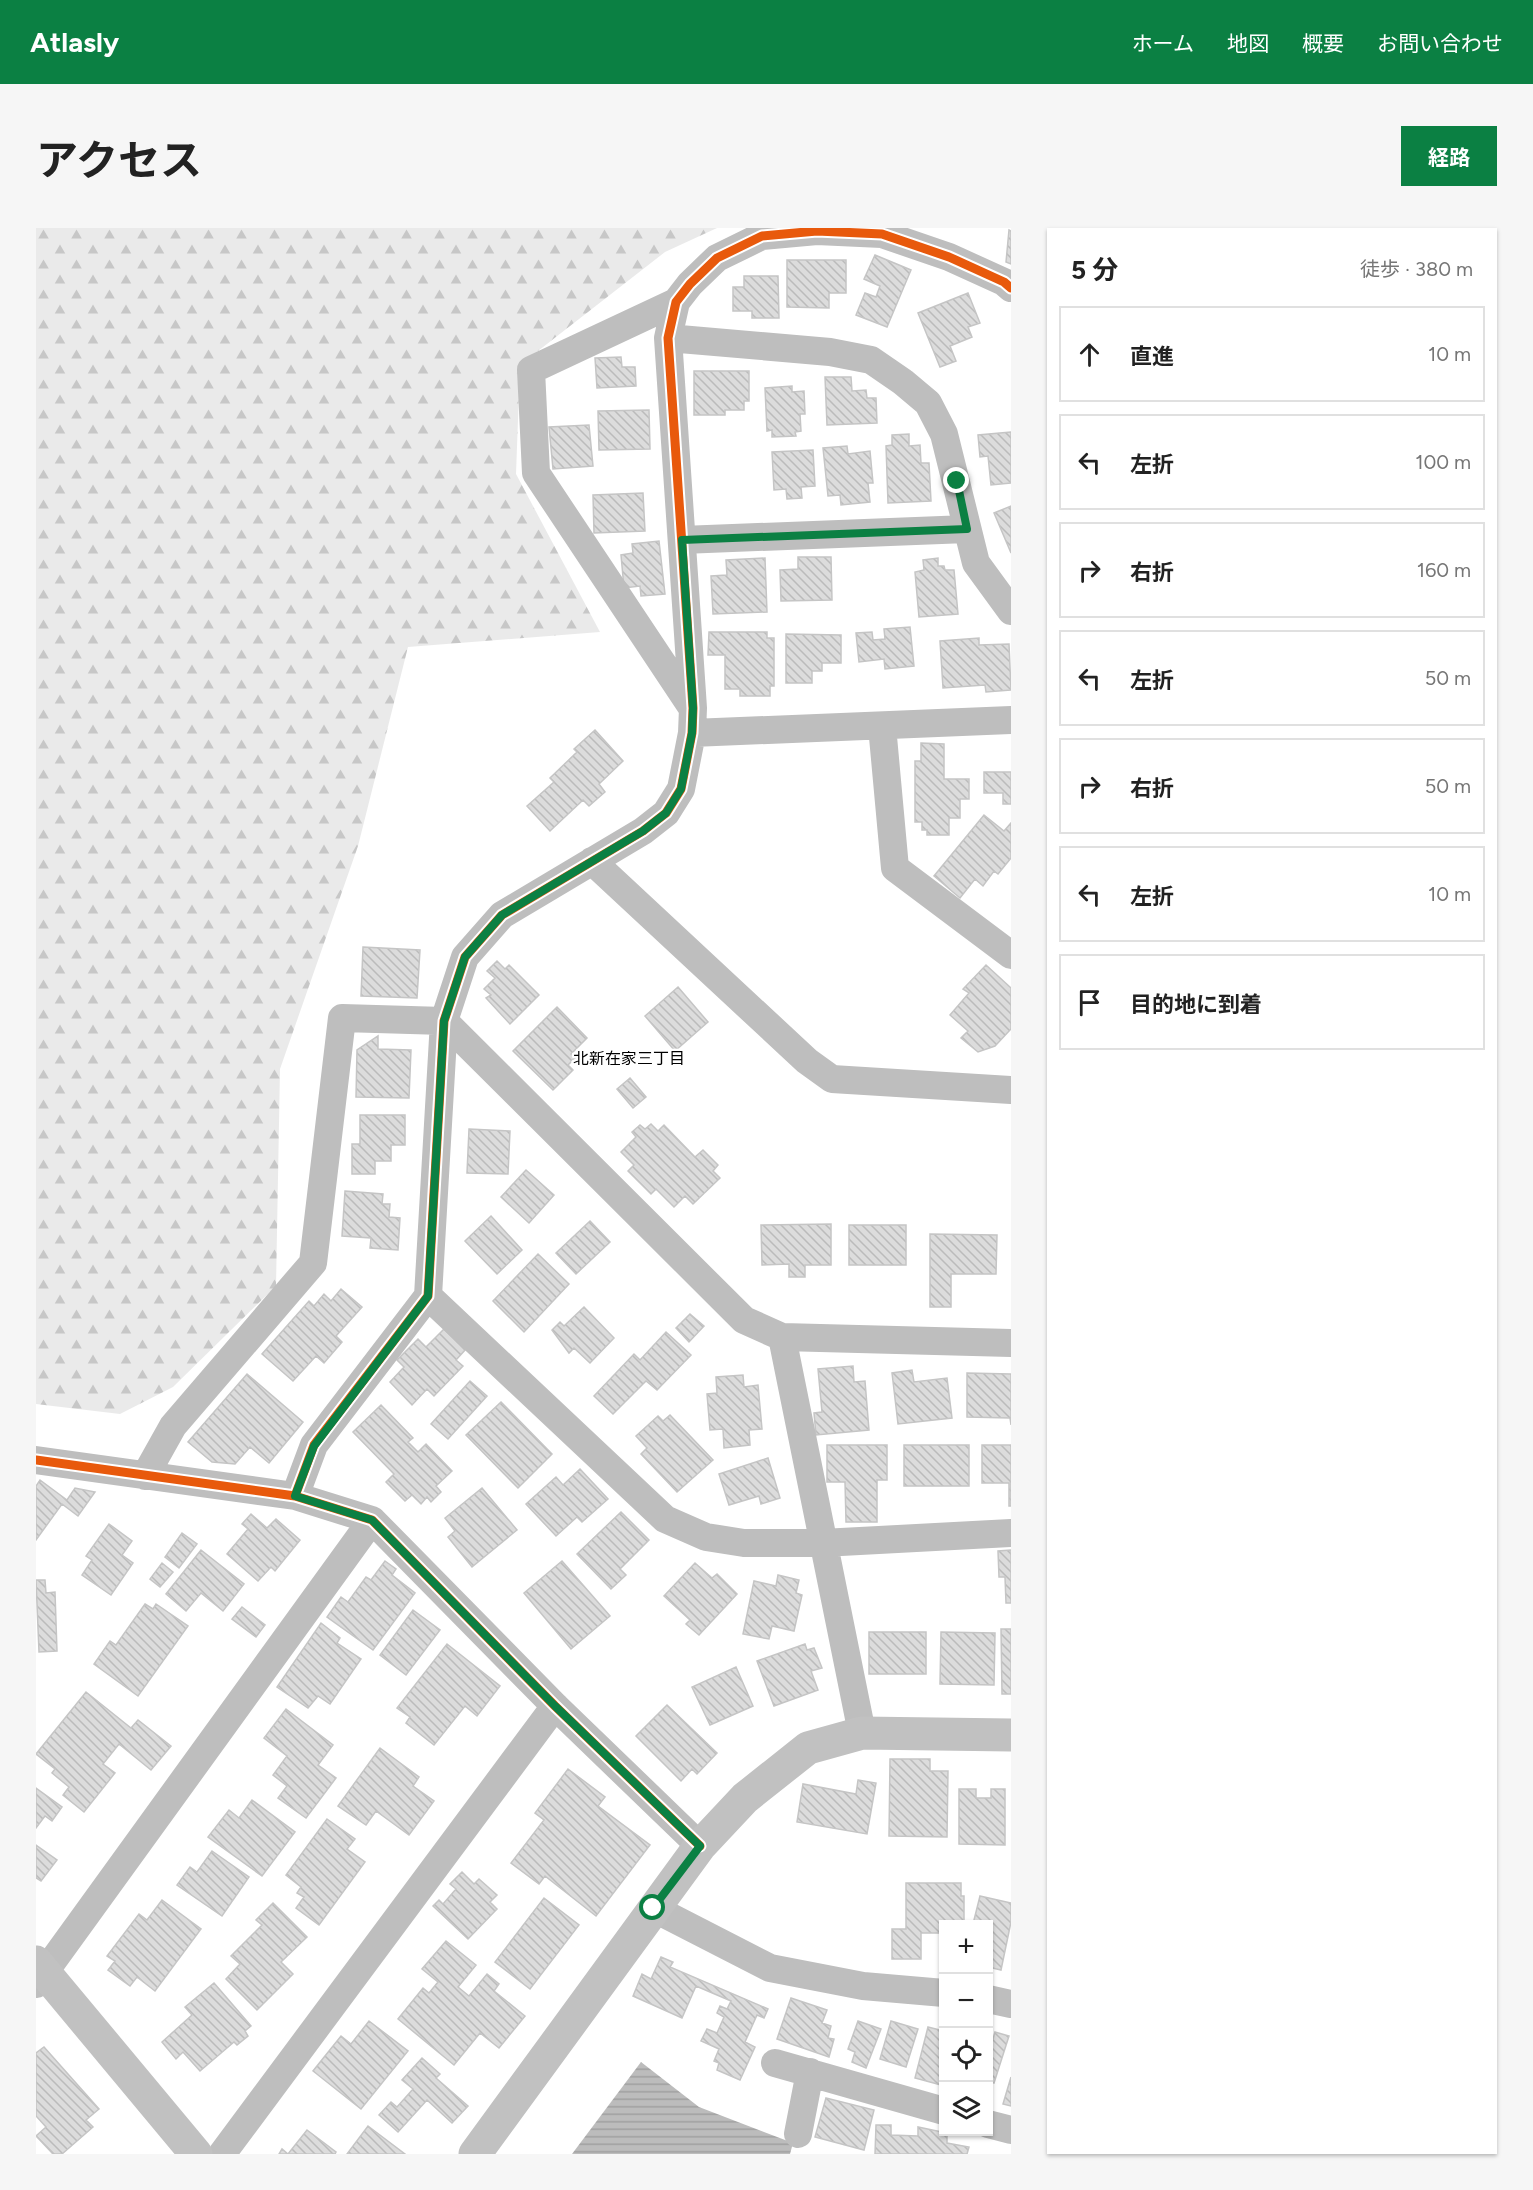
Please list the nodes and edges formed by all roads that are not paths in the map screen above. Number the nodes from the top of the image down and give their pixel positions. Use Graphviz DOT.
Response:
graph roads {
  1 [pos="1011,288"];
  2 [pos="676,302"];
  3 [pos="668,338"];
  4 [pos="967,529"];
  5 [pos="682,540"];
  6 [pos="1011,611"];
  7 [pos="692,720"];
  8 [pos="1011,720"];
  9 [pos="882,726"];
  10 [pos="592,861"];
  11 [pos="1011,954"];
  12 [pos="444,1021"];
  13 [pos="1011,1090"];
  14 [pos="428,1296"];
  15 [pos="782,1337"];
  16 [pos="1011,1343"];
  17 [pos="36,1460"];
  18 [pos="145,1476"];
  19 [pos="295,1496"];
  20 [pos="372,1520"];
  21 [pos="1011,1533"];
  22 [pos="822,1544"];
  23 [pos="555,1706"];
  24 [pos="862,1733"];
  25 [pos="1011,1735"];
  26 [pos="700,1846"];
  27 [pos="653,1908"];
  28 [pos="39,1973"];
  29 [pos="939,1993"];
  30 [pos="993,2000"];
  31 [pos="1011,2004"];
  32 [pos="776,2063"];
  33 [pos="810,2072"];
  34 [pos="939,2110"];
  35 [pos="993,2125"];
  36 [pos="1011,2130"];
  37 [pos="798,2134"];
  38 [pos="196,2154"];
  39 [pos="222,2154"];
  40 [pos="475,2154"];
  1 -- 2 [label="street"];
  2 -- 3 [label="street"];
  2 -- 7 [label="street"];
  3 -- 4 [label="street"];
  3 -- 5 [label="street"];
  4 -- 5 [label="street"];
  4 -- 6 [label="street"];
  5 -- 7 [label="street"];
  7 -- 9 [label="street"];
  7 -- 10 [label="street"];
  8 -- 9 [label="street"];
  9 -- 11 [label="street"];
  10 -- 12 [label="street"];
  10 -- 13 [label="street"];
  12 -- 14 [label="street"];
  12 -- 15 [label="street"];
  12 -- 18 [label="street"];
  14 -- 19 [label="street"];
  14 -- 22 [label="street"];
  15 -- 16 [label="street"];
  15 -- 22 [label="street"];
  17 -- 18 [label="street"];
  18 -- 19 [label="street"];
  19 -- 20 [label="street"];
  20 -- 23 [label="street"];
  20 -- 28 [label="street"];
  21 -- 22 [label="street"];
  22 -- 24 [label="street"];
  23 -- 26 [label="street"];
  23 -- 39 [label="street"];
  24 -- 25 [label="street"];
  24 -- 26 [label="street"];
  26 -- 27 [label="street"];
  27 -- 29 [label="street"];
  27 -- 40 [label="street"];
  28 -- 38 [label="street"];
  30 -- 31 [label="street"];
  32 -- 33 [label="street"];
  33 -- 34 [label="street"];
  33 -- 37 [label="street"];
  35 -- 36 [label="street"];
}
